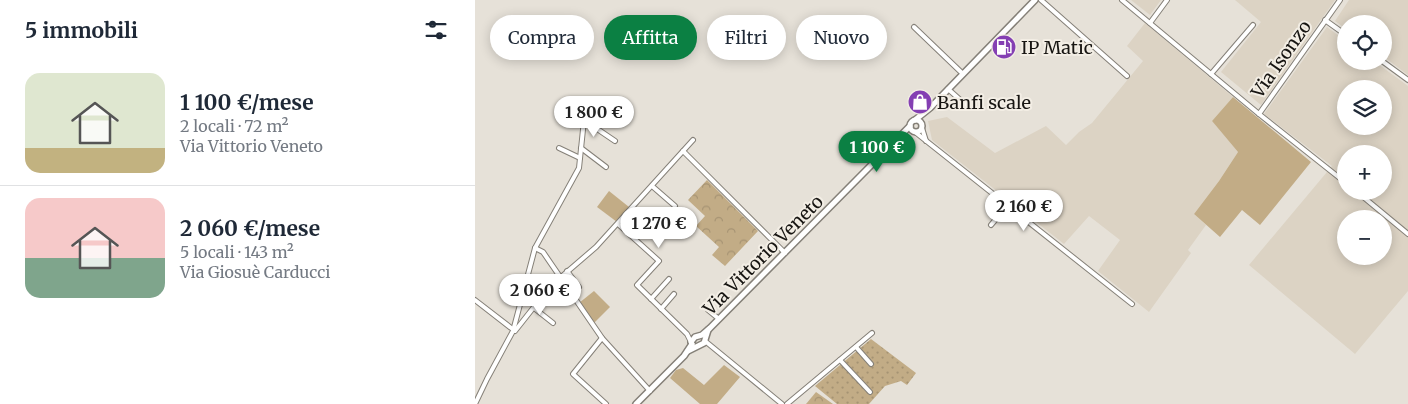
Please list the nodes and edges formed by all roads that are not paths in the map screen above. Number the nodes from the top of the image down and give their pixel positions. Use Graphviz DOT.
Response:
graph roads {
  1 [pos="1035,0"];
  2 [pos="1041,0"];
  3 [pos="1122,0"];
  4 [pos="1167,0"];
  5 [pos="1340,0"];
  6 [pos="1325,20"];
  7 [pos="1150,23"];
  8 [pos="1253,25"];
  9 [pos="914,27"];
  10 [pos="1337,29"];
  11 [pos="1392,68"];
  12 [pos="963,74"];
  13 [pos="1211,74"];
  14 [pos="1127,76"];
  15 [pos="1408,80"];
  16 [pos="948,89"];
  17 [pos="966,105"];
  18 [pos="930,108"];
  19 [pos="1259,114"];
  20 [pos="915,120"];
  21 [pos="922,127"];
  22 [pos="913,130"];
  23 [pos="693,140"];
  24 [pos="615,141"];
  25 [pos="926,141"];
  26 [pos="559,148"];
  27 [pos="581,148"];
  28 [pos="683,151"];
  29 [pos="580,158"];
  30 [pos="606,167"];
  31 [pos="1337,176"];
  32 [pos="652,186"];
  33 [pos="1367,200"];
  34 [pos="675,206"];
  35 [pos="1007,206"];
  36 [pos="618,224"];
  37 [pos="991,225"];
  38 [pos="1408,234"];
  39 [pos="535,248"];
  40 [pos="785,253"];
  41 [pos="567,272"];
  42 [pos="560,278"];
  43 [pos="669,279"];
  44 [pos="570,294"];
  45 [pos="674,294"];
  46 [pos="651,299"];
  47 [pos="475,300"];
  48 [pos="1132,304"];
  49 [pos="534,308"];
  50 [pos="661,309"];
  51 [pos="708,310"];
  52 [pos="719,319"];
  53 [pos="553,324"];
  54 [pos="513,331"];
  55 [pos="872,333"];
  56 [pos="692,336"];
  57 [pos="602,338"];
  58 [pos="700,342"];
  59 [pos="856,347"];
  60 [pos="840,360"];
  61 [pos="871,364"];
  62 [pos="650,391"];
  63 [pos="869,392"];
  64 [pos="475,404"];
  65 [pos="606,404"];
  66 [pos="638,404"];
  67 [pos="782,404"];
  68 [pos="787,404"];
  1 -- 12 [label="street"];
  2 -- 14 [label="street"];
  3 -- 7 [label="street"];
  4 -- 7 [label="street"];
  5 -- 6 [label="street, Via Isonzo"];
  6 -- 10 [label="street, Via Isonzo"];
  6 -- 19 [label="street, Via Isonzo"];
  7 -- 13 [label="street"];
  8 -- 13 [label="street"];
  9 -- 12 [label="street"];
  11 -- 15 [label="street"];
  12 -- 16 [label="street"];
  13 -- 19 [label="street"];
  16 -- 17 [label="street"];
  16 -- 18 [label="street"];
  18 -- 20 [label="street"];
  18 -- 21 [label="street"];
  19 -- 31 [label="street"];
  20 -- 21 [label="street"];
  20 -- 22 [label="street"];
  21 -- 22 [label="street, Via Vittorio Veneto"];
  21 -- 25 [label="street"];
  22 -- 25 [label="street"];
  22 -- 40 [label="street, Via Vittorio Veneto"];
  23 -- 28 [label="street"];
  24 -- 27 [label="street"];
  25 -- 35 [label="street"];
  26 -- 29 [label="street"];
  27 -- 29 [label="street"];
  27 -- 30 [label="street"];
  28 -- 32 [label="street"];
  28 -- 40 [label="street"];
  29 -- 39 [label="street"];
  32 -- 34 [label="street"];
  32 -- 36 [label="street"];
  33 -- 38 [label="street"];
  35 -- 37 [label="street"];
  35 -- 48 [label="street"];
  36 -- 41 [label="street"];
  36 -- 46 [label="street"];
  39 -- 42 [label="street"];
  39 -- 54 [label="street"];
  40 -- 52 [label="street, Via Vittorio Veneto"];
  41 -- 42 [label="street"];
  41 -- 44 [label="street"];
  42 -- 44 [label="street"];
  42 -- 49 [label="street"];
  43 -- 46 [label="street"];
  44 -- 57 [label="street"];
  45 -- 50 [label="street"];
  46 -- 50 [label="street"];
  47 -- 54 [label="street"];
  49 -- 53 [label="street"];
  49 -- 54 [label="street"];
  50 -- 56 [label="street"];
  51 -- 52 [label="street"];
  52 -- 58 [label="street, Via Vittorio Veneto"];
  54 -- 64 [label="street"];
  55 -- 59 [label="street"];
  56 -- 58 [label="street"];
  56 -- 58 [label="street"];
  57 -- 62 [label="street"];
  57 -- 65 [label="street"];
  58 -- 62 [label="street"];
  58 -- 67 [label="street"];
  59 -- 60 [label="street"];
  59 -- 61 [label="street"];
  60 -- 63 [label="street"];
  60 -- 68 [label="street"];
  62 -- 66 [label="street"];
}
